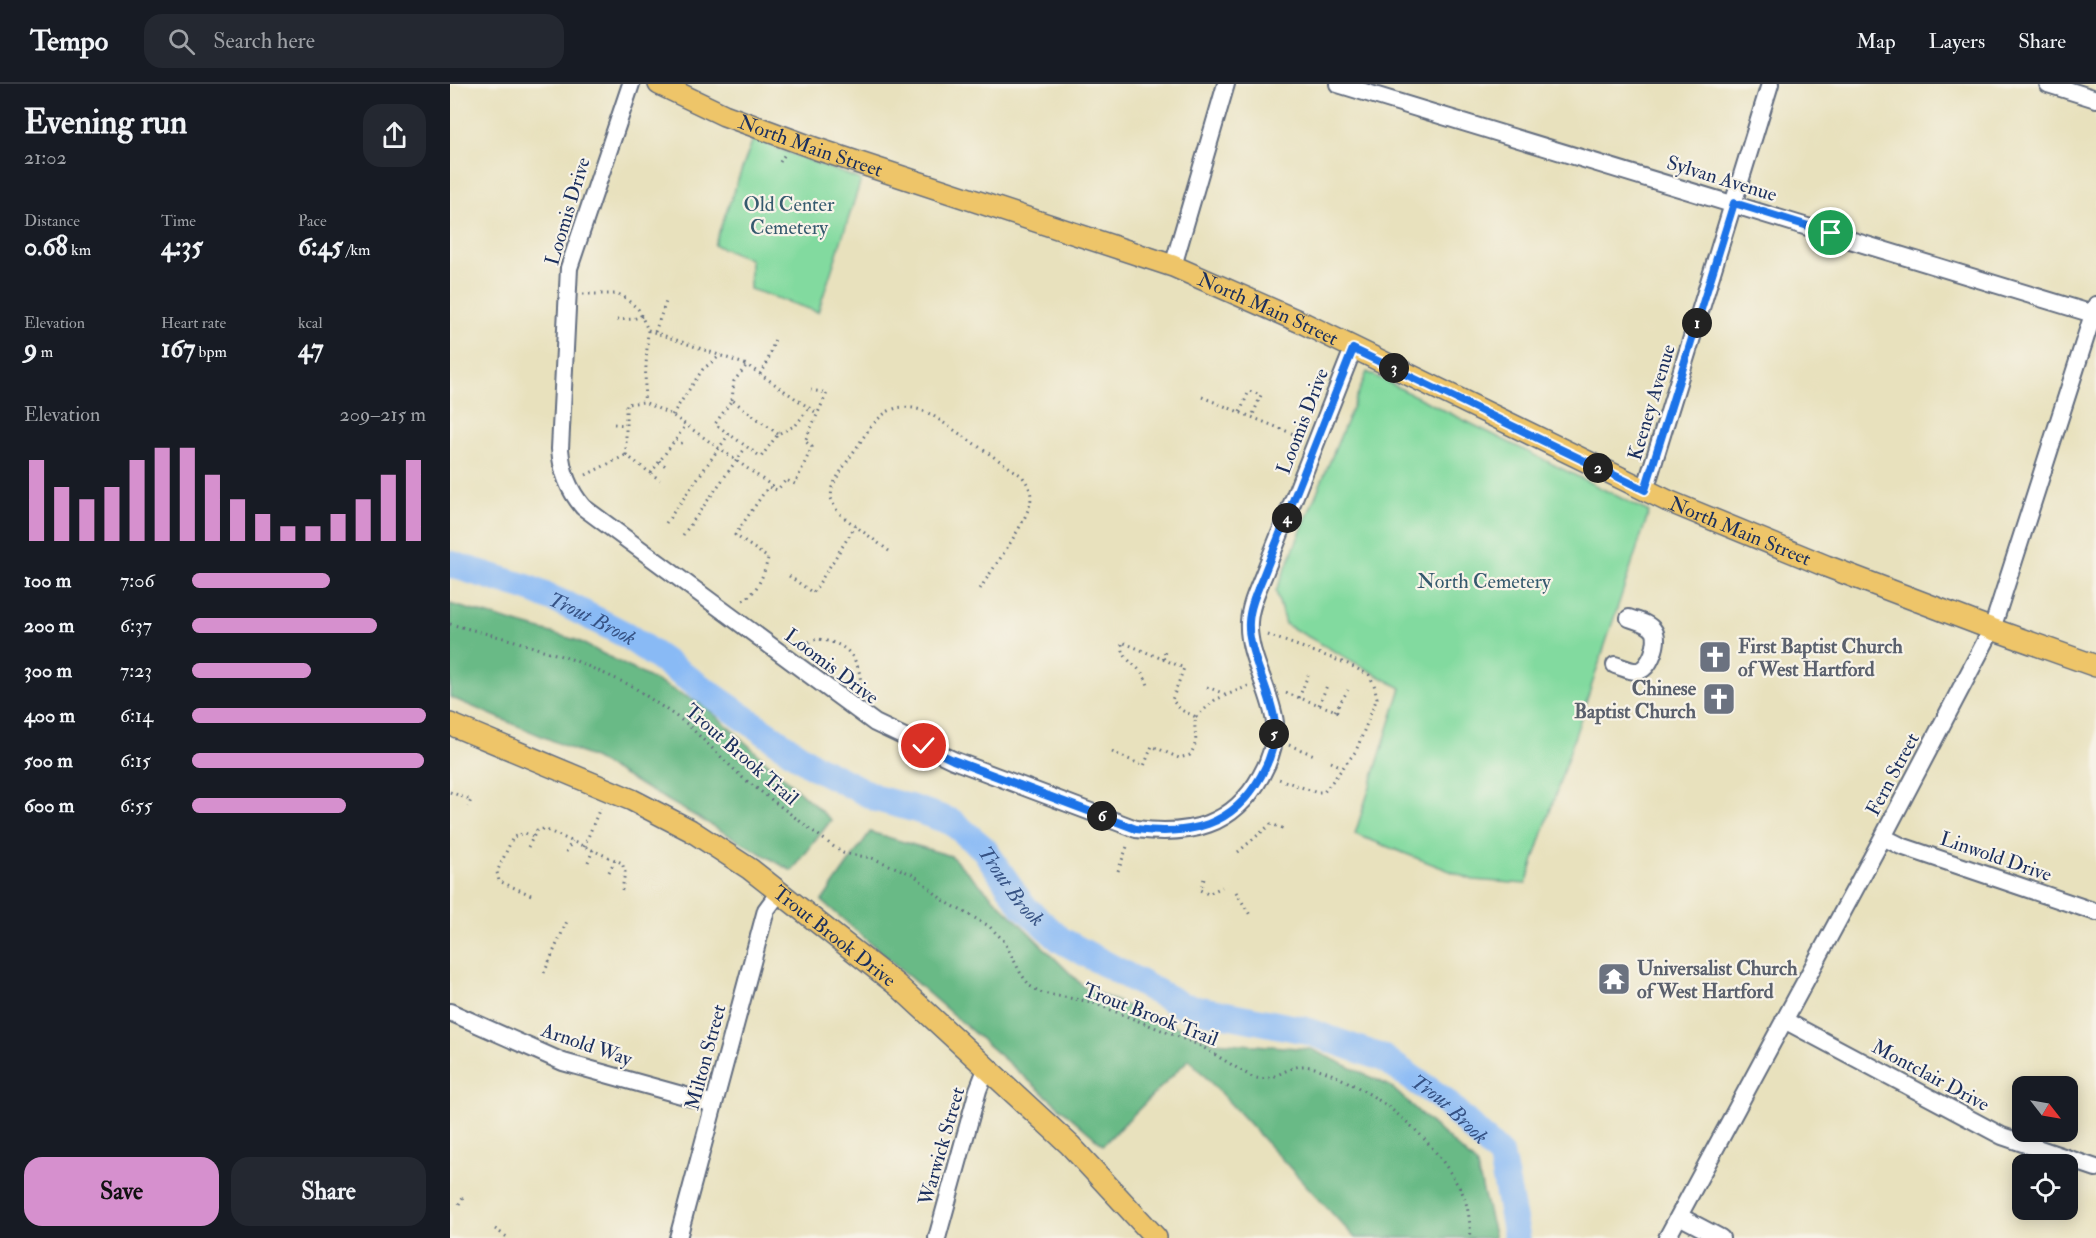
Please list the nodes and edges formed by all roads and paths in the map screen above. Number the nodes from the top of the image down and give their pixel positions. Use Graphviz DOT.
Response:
graph roads {
  1 [pos="631,84"];
  2 [pos="659,84"];
  3 [pos="1226,84"];
  4 [pos="1338,84"];
  5 [pos="1770,84"];
  6 [pos="2048,84"];
  7 [pos="2096,99"];
  8 [pos="1734,203"];
  9 [pos="1173,266"];
  10 [pos="583,294"];
  11 [pos="667,299"];
  12 [pos="2095,310"];
  13 [pos="642,316"];
  14 [pos="617,320"];
  15 [pos="648,330"];
  16 [pos="655,332"];
  17 [pos="775,339"];
  18 [pos="1353,349"];
  19 [pos="721,355"];
  20 [pos="747,365"];
  21 [pos="760,374"];
  22 [pos="811,390"];
  23 [pos="1202,397"];
  24 [pos="732,400"];
  25 [pos="644,402"];
  26 [pos="809,408"];
  27 [pos="1240,412"];
  28 [pos="818,414"];
  29 [pos="672,415"];
  30 [pos="1252,417"];
  31 [pos="614,424"];
  32 [pos="686,424"];
  33 [pos="626,425"];
  34 [pos="729,434"];
  35 [pos="778,434"];
  36 [pos="1302,437"];
  37 [pos="676,439"];
  38 [pos="684,445"];
  39 [pos="746,447"];
  40 [pos="719,448"];
  41 [pos="626,454"];
  42 [pos="736,460"];
  43 [pos="659,461"];
  44 [pos="668,468"];
  45 [pos="651,473"];
  46 [pos="586,475"];
  47 [pos="660,480"];
  48 [pos="777,490"];
  49 [pos="1645,490"];
  50 [pos="666,523"];
  51 [pos="856,525"];
  52 [pos="683,535"];
  53 [pos="889,551"];
  54 [pos="789,576"];
  55 [pos="980,589"];
  56 [pos="743,600"];
  57 [pos="1629,618"];
  58 [pos="450,624"];
  59 [pos="1992,629"];
  60 [pos="1268,635"];
  61 [pos="803,644"];
  62 [pos="1165,652"];
  63 [pos="1165,661"];
  64 [pos="1615,665"];
  65 [pos="2096,666"];
  66 [pos="1308,675"];
  67 [pos="1328,683"];
  68 [pos="861,685"];
  69 [pos="1248,686"];
  70 [pos="1148,687"];
  71 [pos="1207,687"];
  72 [pos="1348,690"];
  73 [pos="1286,693"];
  74 [pos="1225,694"];
  75 [pos="1299,698"];
  76 [pos="1319,705"];
  77 [pos="1196,717"];
  78 [pos="450,724"];
  79 [pos="1288,744"];
  80 [pos="1112,752"];
  81 [pos="1314,755"];
  82 [pos="1331,762"];
  83 [pos="1342,767"];
  84 [pos="1276,778"];
  85 [pos="450,792"];
  86 [pos="468,807"];
  87 [pos="600,808"];
  88 [pos="1285,829"];
  89 [pos="533,837"];
  90 [pos="1883,837"];
  91 [pos="572,841"];
  92 [pos="1128,844"];
  93 [pos="528,847"];
  94 [pos="584,847"];
  95 [pos="593,850"];
  96 [pos="566,852"];
  97 [pos="1238,852"];
  98 [pos="615,860"];
  99 [pos="588,862"];
  100 [pos="1118,871"];
  101 [pos="609,872"];
  102 [pos="1204,879"];
  103 [pos="1222,887"];
  104 [pos="622,890"];
  105 [pos="780,891"];
  106 [pos="1236,892"];
  107 [pos="531,895"];
  108 [pos="2096,912"];
  109 [pos="1250,915"];
  110 [pos="568,919"];
  111 [pos="544,973"];
  112 [pos="450,1012"];
  113 [pos="1785,1020"];
  114 [pos="987,1067"];
  115 [pos="714,1104"];
  116 [pos="2096,1168"];
  117 [pos="463,1197"];
  118 [pos="459,1204"];
  119 [pos="1679,1216"];
  120 [pos="495,1230"];
  121 [pos="507,1237"];
  122 [pos="678,1238"];
  123 [pos="937,1238"];
  124 [pos="1156,1238"];
  125 [pos="1471,1238"];
  126 [pos="1667,1238"];
  127 [pos="1721,1238"];
  1 -- 18 [label="street, Loomis Drive"];
  2 -- 9 [label="main road, North Main Street"];
  3 -- 9 [label="street"];
  4 -- 8 [label="street, Sylvan Avenue"];
  5 -- 8 [label="street, Keeney Avenue"];
  6 -- 7 [label="street"];
  8 -- 12 [label="street, Sylvan Avenue"];
  8 -- 49 [label="street, Keeney Avenue"];
  9 -- 18 [label="main road, North Main Street"];
  10 -- 13 [label="path"];
  11 -- 16 [label="path"];
  12 -- 59 [label="street, Fern Street"];
  13 -- 14 [label="path"];
  13 -- 15 [label="path"];
  15 -- 16 [label="path"];
  15 -- 25 [label="path"];
  16 -- 19 [label="path"];
  17 -- 21 [label="path"];
  18 -- 49 [label="main road, North Main Street"];
  19 -- 20 [label="path"];
  19 -- 29 [label="path"];
  20 -- 21 [label="path"];
  20 -- 24 [label="path"];
  21 -- 26 [label="path"];
  22 -- 28 [label="path"];
  23 -- 27 [label="path"];
  24 -- 34 [label="path"];
  24 -- 35 [label="path"];
  25 -- 29 [label="path"];
  25 -- 33 [label="path"];
  26 -- 28 [label="path"];
  26 -- 35 [label="path"];
  27 -- 30 [label="path"];
  27 -- 30 [label="path"];
  28 -- 48 [label="path"];
  29 -- 32 [label="path"];
  30 -- 36 [label="path"];
  31 -- 33 [label="path"];
  32 -- 37 [label="path"];
  32 -- 40 [label="path"];
  33 -- 41 [label="path"];
  34 -- 39 [label="path"];
  34 -- 40 [label="path"];
  35 -- 39 [label="path"];
  37 -- 38 [label="path"];
  37 -- 43 [label="path"];
  39 -- 42 [label="path"];
  40 -- 42 [label="path"];
  40 -- 50 [label="path"];
  41 -- 45 [label="path"];
  41 -- 46 [label="path"];
  42 -- 48 [label="path"];
  42 -- 52 [label="path"];
  43 -- 44 [label="path"];
  43 -- 45 [label="path"];
  45 -- 47 [label="path"];
  48 -- 56 [label="path"];
  49 -- 59 [label="main road, North Main Street"];
  51 -- 53 [label="path"];
  51 -- 54 [label="path"];
  51 -- 55 [label="path"];
  57 -- 64 [label="street"];
  58 -- 125 [label="path, Trout Brook Trail"];
  59 -- 65 [label="main road, North Main Street"];
  59 -- 90 [label="street, Fern Street"];
  60 -- 83 [label="path"];
  61 -- 68 [label="path"];
  62 -- 63 [label="path"];
  63 -- 70 [label="path"];
  63 -- 77 [label="path"];
  66 -- 75 [label="path"];
  67 -- 76 [label="path"];
  69 -- 74 [label="path"];
  71 -- 74 [label="path"];
  72 -- 76 [label="path"];
  73 -- 75 [label="path"];
  74 -- 77 [label="path"];
  75 -- 76 [label="path"];
  77 -- 80 [label="path"];
  78 -- 105 [label="main road, Trout Brook Drive"];
  79 -- 81 [label="path"];
  82 -- 83 [label="path"];
  83 -- 84 [label="path"];
  85 -- 86 [label="path"];
  87 -- 94 [label="path"];
  88 -- 97 [label="path"];
  89 -- 91 [label="path"];
  89 -- 93 [label="path"];
  89 -- 107 [label="path"];
  90 -- 108 [label="street, Linwold Drive"];
  90 -- 113 [label="street, Fern Street"];
  91 -- 94 [label="path"];
  91 -- 96 [label="path"];
  92 -- 100 [label="path"];
  94 -- 95 [label="path"];
  95 -- 98 [label="path"];
  95 -- 99 [label="path"];
  98 -- 101 [label="path"];
  98 -- 104 [label="path"];
  102 -- 103 [label="path"];
  105 -- 114 [label="main road, Trout Brook Drive"];
  105 -- 115 [label="street, Milton Street"];
  106 -- 109 [label="path"];
  110 -- 111 [label="path"];
  112 -- 115 [label="street, Arnold Way"];
  113 -- 116 [label="street, Montclair Drive"];
  113 -- 119 [label="street, Fern Street"];
  114 -- 123 [label="street, Warwick Street"];
  114 -- 124 [label="main road, Trout Brook Drive"];
  115 -- 122 [label="street, Milton Street"];
  117 -- 118 [label="path"];
  119 -- 126 [label="street, Fern Street"];
  119 -- 127 [label="street"];
  120 -- 121 [label="path"];
}
